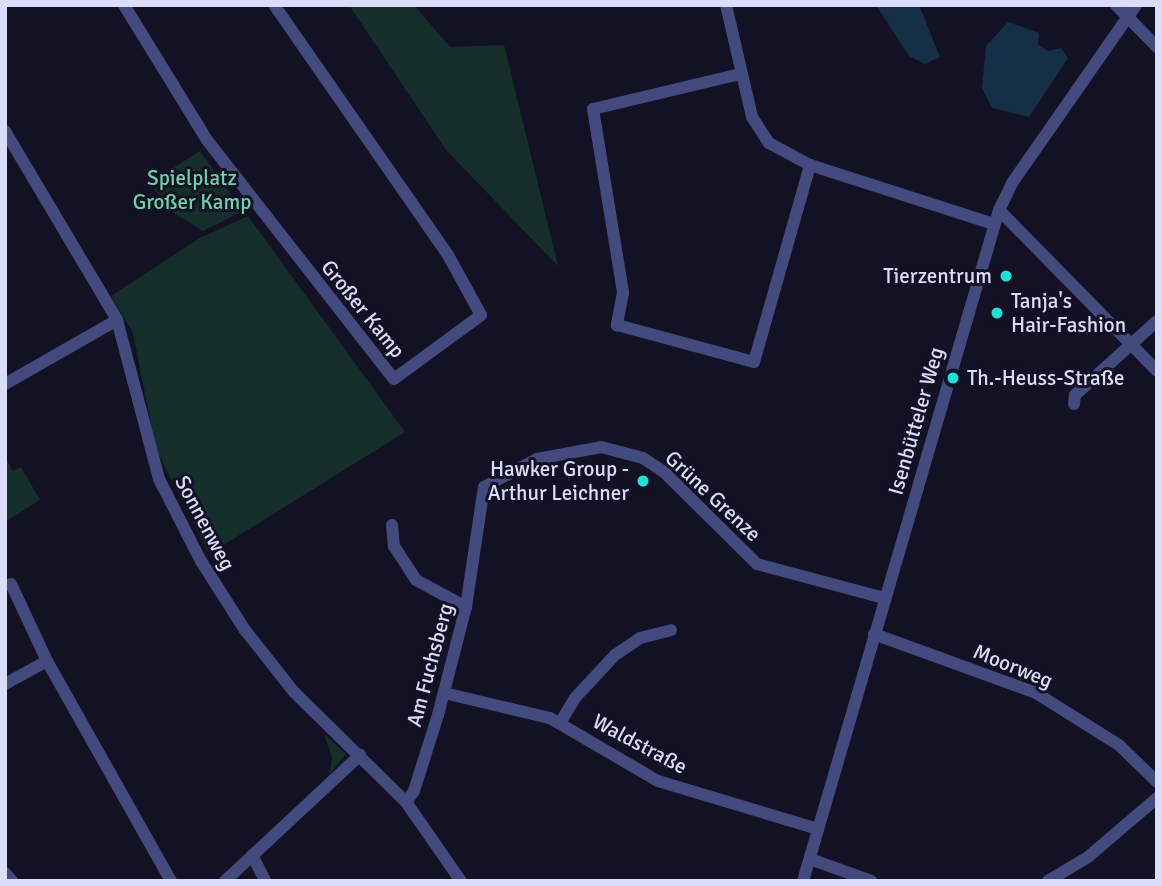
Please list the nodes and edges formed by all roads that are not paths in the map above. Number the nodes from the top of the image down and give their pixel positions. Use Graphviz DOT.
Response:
graph roads {
  1 [pos="124,5"];
  2 [pos="274,5"];
  3 [pos="726,5"];
  4 [pos="1116,5"];
  5 [pos="1136,5"];
  6 [pos="1127,17"];
  7 [pos="1157,47"];
  8 [pos="740,74"];
  9 [pos="5,131"];
  10 [pos="810,165"];
  11 [pos="999,210"];
  12 [pos="994,224"];
  13 [pos="117,320"];
  14 [pos="1157,321"];
  15 [pos="1132,344"];
  16 [pos="1157,371"];
  17 [pos="5,384"];
  18 [pos="1074,404"];
  19 [pos="392,525"];
  20 [pos="476,533"];
  21 [pos="11,584"];
  22 [pos="884,598"];
  23 [pos="466,607"];
  24 [pos="671,631"];
  25 [pos="874,634"];
  26 [pos="47,661"];
  27 [pos="5,684"];
  28 [pos="444,693"];
  29 [pos="560,723"];
  30 [pos="360,755"];
  31 [pos="1157,782"];
  32 [pos="1157,798"];
  33 [pos="407,802"];
  34 [pos="818,829"];
  35 [pos="253,855"];
  36 [pos="810,859"];
  37 [pos="5,873"];
  38 [pos="12,881"];
  39 [pos="171,881"];
  40 [pos="225,881"];
  41 [pos="265,881"];
  42 [pos="461,881"];
  43 [pos="803,881"];
  44 [pos="871,881"];
  45 [pos="1048,881"];
  1 -- 2 [label="street, Großer Kamp"];
  3 -- 8 [label="street"];
  4 -- 6 [label="street"];
  5 -- 6 [label="street, Isenbütteler Weg"];
  6 -- 7 [label="street"];
  6 -- 11 [label="street, Isenbütteler Weg"];
  8 -- 10 [label="street"];
  8 -- 10 [label="street"];
  9 -- 13 [label="street, Sonnenweg"];
  10 -- 12 [label="street"];
  11 -- 12 [label="street, Isenbütteler Weg"];
  11 -- 15 [label="street"];
  12 -- 22 [label="street, Isenbütteler Weg"];
  13 -- 17 [label="street"];
  13 -- 30 [label="street, Sonnenweg"];
  14 -- 15 [label="street"];
  15 -- 16 [label="street"];
  15 -- 18 [label="street"];
  19 -- 23 [label="street"];
  20 -- 22 [label="street, Grüne Grenze"];
  20 -- 23 [label="street, Am Fuchsberg"];
  21 -- 26 [label="street"];
  22 -- 25 [label="street, Isenbütteler Weg"];
  23 -- 28 [label="street, Am Fuchsberg"];
  24 -- 29 [label="street"];
  25 -- 31 [label="street, Moorweg"];
  25 -- 34 [label="street, Isenbütteler Weg"];
  26 -- 27 [label="street"];
  26 -- 39 [label="street"];
  28 -- 29 [label="street, Waldstraße"];
  28 -- 33 [label="street, Am Fuchsberg"];
  29 -- 34 [label="street, Waldstraße"];
  30 -- 33 [label="street, Sonnenweg"];
  30 -- 35 [label="street"];
  32 -- 45 [label="street"];
  33 -- 42 [label="street, Sonnenweg"];
  34 -- 36 [label="street, Isenbütteler Weg"];
  35 -- 40 [label="street"];
  35 -- 41 [label="street"];
  36 -- 43 [label="street, Isenbütteler Weg"];
  36 -- 44 [label="street"];
  37 -- 38 [label="street"];
}
